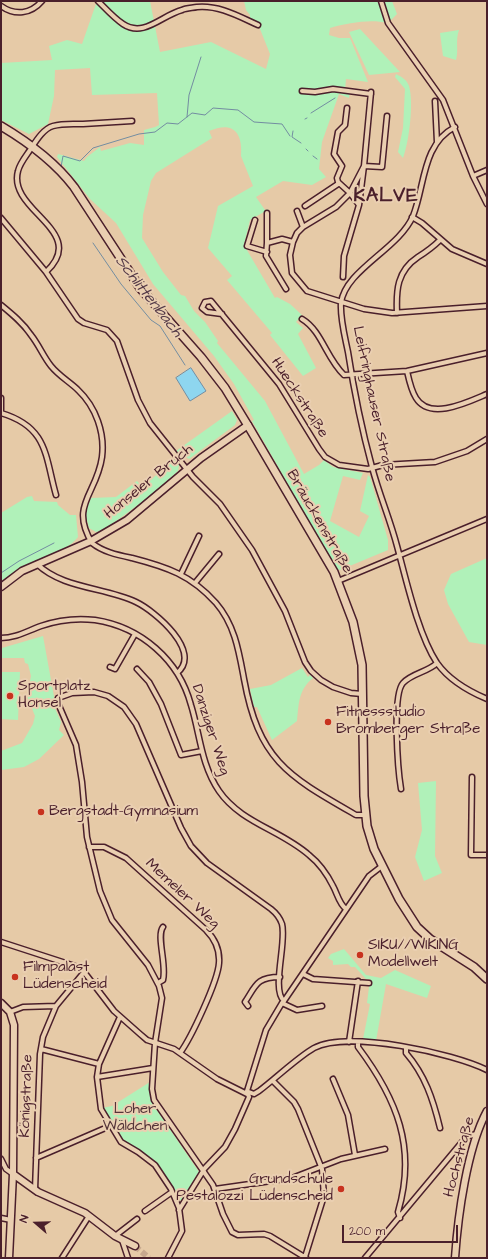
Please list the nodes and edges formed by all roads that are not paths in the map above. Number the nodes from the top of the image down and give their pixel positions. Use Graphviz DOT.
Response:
graph roads {
  1 [pos="42,1"];
  2 [pos="98,1"];
  3 [pos="381,1"];
  4 [pos="1,6"];
  5 [pos="258,25"];
  6 [pos="302,91"];
  7 [pos="435,101"];
  8 [pos="347,108"];
  9 [pos="387,116"];
  10 [pos="132,121"];
  11 [pos="1,126"];
  12 [pos="455,128"];
  13 [pos="437,142"];
  14 [pos="32,147"];
  15 [pos="364,166"];
  16 [pos="487,170"];
  17 [pos="472,176"];
  18 [pos="338,184"];
  19 [pos="350,194"];
  20 [pos="487,204"];
  21 [pos="305,206"];
  22 [pos="359,206"];
  23 [pos="297,211"];
  24 [pos="267,213"];
  25 [pos="412,217"];
  26 [pos="1,218"];
  27 [pos="255,220"];
  28 [pos="303,227"];
  29 [pos="440,240"];
  30 [pos="292,242"];
  31 [pos="267,243"];
  32 [pos="268,252"];
  33 [pos="487,264"];
  34 [pos="46,272"];
  35 [pos="343,277"];
  36 [pos="286,289"];
  37 [pos="341,303"];
  38 [pos="1,305"];
  39 [pos="487,306"];
  40 [pos="397,313"];
  41 [pos="222,314"];
  42 [pos="302,319"];
  43 [pos="487,353"];
  44 [pos="407,371"];
  45 [pos="351,375"];
  46 [pos="487,394"];
  47 [pos="1,398"];
  48 [pos="1,413"];
  49 [pos="248,425"];
  50 [pos="487,439"];
  51 [pos="372,468"];
  52 [pos="187,469"];
  53 [pos="56,495"];
  54 [pos="487,519"];
  55 [pos="199,536"];
  56 [pos="90,540"];
  57 [pos="219,554"];
  58 [pos="398,555"];
  59 [pos="37,564"];
  60 [pos="180,574"];
  61 [pos="338,581"];
  62 [pos="194,583"];
  63 [pos="1,587"];
  64 [pos="135,634"];
  65 [pos="1,638"];
  66 [pos="437,663"];
  67 [pos="110,667"];
  68 [pos="137,669"];
  69 [pos="177,673"];
  70 [pos="362,694"];
  71 [pos="487,699"];
  72 [pos="202,751"];
  73 [pos="472,777"];
  74 [pos="401,789"];
  75 [pos="366,816"];
  76 [pos="89,847"];
  77 [pos="487,855"];
  78 [pos="382,866"];
  79 [pos="346,909"];
  80 [pos="163,927"];
  81 [pos="1,942"];
  82 [pos="85,971"];
  83 [pos="303,974"];
  84 [pos="280,977"];
  85 [pos="487,979"];
  86 [pos="358,981"];
  87 [pos="158,982"];
  88 [pos="369,983"];
  89 [pos="283,1002"];
  90 [pos="1,1003"];
  91 [pos="56,1006"];
  92 [pos="248,1006"];
  93 [pos="322,1006"];
  94 [pos="10,1012"];
  95 [pos="120,1017"];
  96 [pos="349,1042"];
  97 [pos="155,1043"];
  98 [pos="358,1043"];
  99 [pos="406,1048"];
  100 [pos="41,1049"];
  101 [pos="180,1053"];
  102 [pos="99,1064"];
  103 [pos="154,1068"];
  104 [pos="487,1070"];
  105 [pos="97,1077"];
  106 [pos="333,1079"];
  107 [pos="273,1081"];
  108 [pos="248,1093"];
  109 [pos="487,1111"];
  110 [pos="110,1126"];
  111 [pos="440,1128"];
  112 [pos="477,1134"];
  113 [pos="385,1149"];
  114 [pos="356,1155"];
  115 [pos="36,1158"];
  116 [pos="1,1159"];
  117 [pos="321,1167"];
  118 [pos="203,1172"];
  119 [pos="13,1174"];
  120 [pos="215,1189"];
  121 [pos="35,1190"];
  122 [pos="172,1192"];
  123 [pos="145,1211"];
  124 [pos="179,1211"];
  125 [pos="89,1216"];
  126 [pos="1,1218"];
  127 [pos="400,1218"];
  128 [pos="137,1219"];
  129 [pos="11,1220"];
  130 [pos="115,1236"];
  131 [pos="122,1239"];
  132 [pos="134,1246"];
  133 [pos="305,1257"];
  134 [pos="9,1258"];
  135 [pos="62,1258"];
  136 [pos="128,1258"];
  137 [pos="168,1258"];
  138 [pos="365,1258"];
  139 [pos="456,1258"];
  1 -- 4 [label="street"];
  2 -- 5 [label="street"];
  3 -- 12 [label="street"];
  6 -- 15 [label="street"];
  7 -- 13 [label="street"];
  8 -- 18 [label="street"];
  9 -- 15 [label="street"];
  10 -- 14 [label="street"];
  11 -- 14 [label="main road, Bräuckenstraße"];
  12 -- 13 [label="street"];
  12 -- 17 [label="street"];
  13 -- 25 [label="street"];
  14 -- 34 [label="street"];
  14 -- 49 [label="main road, Bräuckenstraße"];
  15 -- 19 [label="street"];
  15 -- 22 [label="street"];
  16 -- 17 [label="street"];
  17 -- 20 [label="street"];
  18 -- 19 [label="street"];
  18 -- 21 [label="street"];
  19 -- 22 [label="street"];
  19 -- 28 [label="street"];
  22 -- 35 [label="street"];
  23 -- 28 [label="street"];
  24 -- 31 [label="street"];
  25 -- 29 [label="street"];
  25 -- 37 [label="street"];
  26 -- 34 [label="street"];
  27 -- 32 [label="street"];
  28 -- 30 [label="street"];
  29 -- 33 [label="street"];
  29 -- 40 [label="street"];
  30 -- 31 [label="street"];
  30 -- 37 [label="street"];
  31 -- 32 [label="street"];
  32 -- 36 [label="street"];
  34 -- 52 [label="street"];
  37 -- 40 [label="street"];
  37 -- 45 [label="street, Leifringhauser Straße"];
  38 -- 56 [label="street"];
  39 -- 40 [label="street"];
  41 -- 41 [label="street, Hueckstraße"];
  41 -- 51 [label="street, Hueckstraße"];
  42 -- 45 [label="street"];
  43 -- 44 [label="street"];
  44 -- 45 [label="street"];
  44 -- 46 [label="street"];
  45 -- 51 [label="street, Leifringhauser Straße"];
  47 -- 48 [label="street"];
  48 -- 53 [label="street"];
  49 -- 52 [label="street, Honseler Bruch"];
  49 -- 61 [label="main road, Bräuckenstraße"];
  50 -- 51 [label="street, Hueckstraße"];
  51 -- 58 [label="street, Leifringhauser Straße"];
  52 -- 56 [label="street, Honseler Bruch"];
  52 -- 70 [label="street"];
  54 -- 58 [label="street"];
  55 -- 60 [label="street"];
  56 -- 59 [label="street, Honseler Bruch"];
  56 -- 60 [label="street"];
  57 -- 62 [label="street"];
  58 -- 61 [label="street"];
  58 -- 66 [label="street, Leifringhauser Straße"];
  59 -- 63 [label="street, Honseler Bruch"];
  59 -- 69 [label="street"];
  60 -- 62 [label="street"];
  61 -- 70 [label="main road, Bräuckenstraße"];
  62 -- 75 [label="street"];
  64 -- 65 [label="street, Danziger Weg"];
  64 -- 67 [label="street"];
  64 -- 69 [label="street, Danziger Weg"];
  66 -- 71 [label="street"];
  66 -- 74 [label="street"];
  68 -- 72 [label="street"];
  69 -- 72 [label="street, Danziger Weg"];
  70 -- 75 [label="main road, Bräuckenstraße"];
  72 -- 79 [label="street, Danziger Weg"];
  73 -- 77 [label="street"];
  75 -- 78 [label="main road, Bräuckenstraße"];
  76 -- 84 [label="street"];
  76 -- 87 [label="street"];
  76 -- 101 [label="street, Memeler Weg"];
  78 -- 79 [label="street"];
  78 -- 85 [label="main road, Bräuckenstraße"];
  79 -- 83 [label="street"];
  80 -- 87 [label="street"];
  81 -- 82 [label="street"];
  82 -- 91 [label="street, Königstraße"];
  82 -- 95 [label="street"];
  83 -- 86 [label="street"];
  83 -- 89 [label="street"];
  84 -- 89 [label="street"];
  84 -- 92 [label="street"];
  86 -- 88 [label="street"];
  86 -- 96 [label="street"];
  87 -- 97 [label="street"];
  89 -- 93 [label="street"];
  89 -- 108 [label="street"];
  90 -- 94 [label="street"];
  91 -- 94 [label="street"];
  91 -- 100 [label="street, Königstraße"];
  94 -- 119 [label="street"];
  95 -- 97 [label="street"];
  95 -- 102 [label="street"];
  96 -- 98 [label="street"];
  96 -- 107 [label="street"];
  97 -- 101 [label="street"];
  97 -- 103 [label="street"];
  98 -- 99 [label="street"];
  98 -- 127 [label="street"];
  99 -- 104 [label="street"];
  99 -- 111 [label="street"];
  100 -- 102 [label="street"];
  100 -- 115 [label="street, Königstraße"];
  101 -- 108 [label="street"];
  102 -- 105 [label="street"];
  103 -- 105 [label="street"];
  103 -- 118 [label="street"];
  105 -- 110 [label="street"];
  106 -- 114 [label="street"];
  107 -- 108 [label="street"];
  107 -- 117 [label="street"];
  108 -- 118 [label="street"];
  109 -- 112 [label="street, Hochstraße"];
  110 -- 115 [label="street"];
  110 -- 122 [label="street"];
  112 -- 127 [label="street"];
  112 -- 139 [label="street, Hochstraße"];
  113 -- 114 [label="street"];
  114 -- 117 [label="street"];
  115 -- 121 [label="street, Königstraße"];
  116 -- 119 [label="street"];
  117 -- 120 [label="street"];
  117 -- 133 [label="street"];
  118 -- 120 [label="street"];
  118 -- 124 [label="street"];
  119 -- 121 [label="street"];
  119 -- 129 [label="street"];
  120 -- 133 [label="street"];
  121 -- 125 [label="street"];
  122 -- 123 [label="street"];
  122 -- 124 [label="street"];
  124 -- 137 [label="street"];
  125 -- 130 [label="street"];
  125 -- 135 [label="street"];
  126 -- 129 [label="street"];
  127 -- 138 [label="street"];
  128 -- 130 [label="street"];
  129 -- 134 [label="street"];
  130 -- 131 [label="street"];
  131 -- 132 [label="street"];
  131 -- 136 [label="street"];
}
